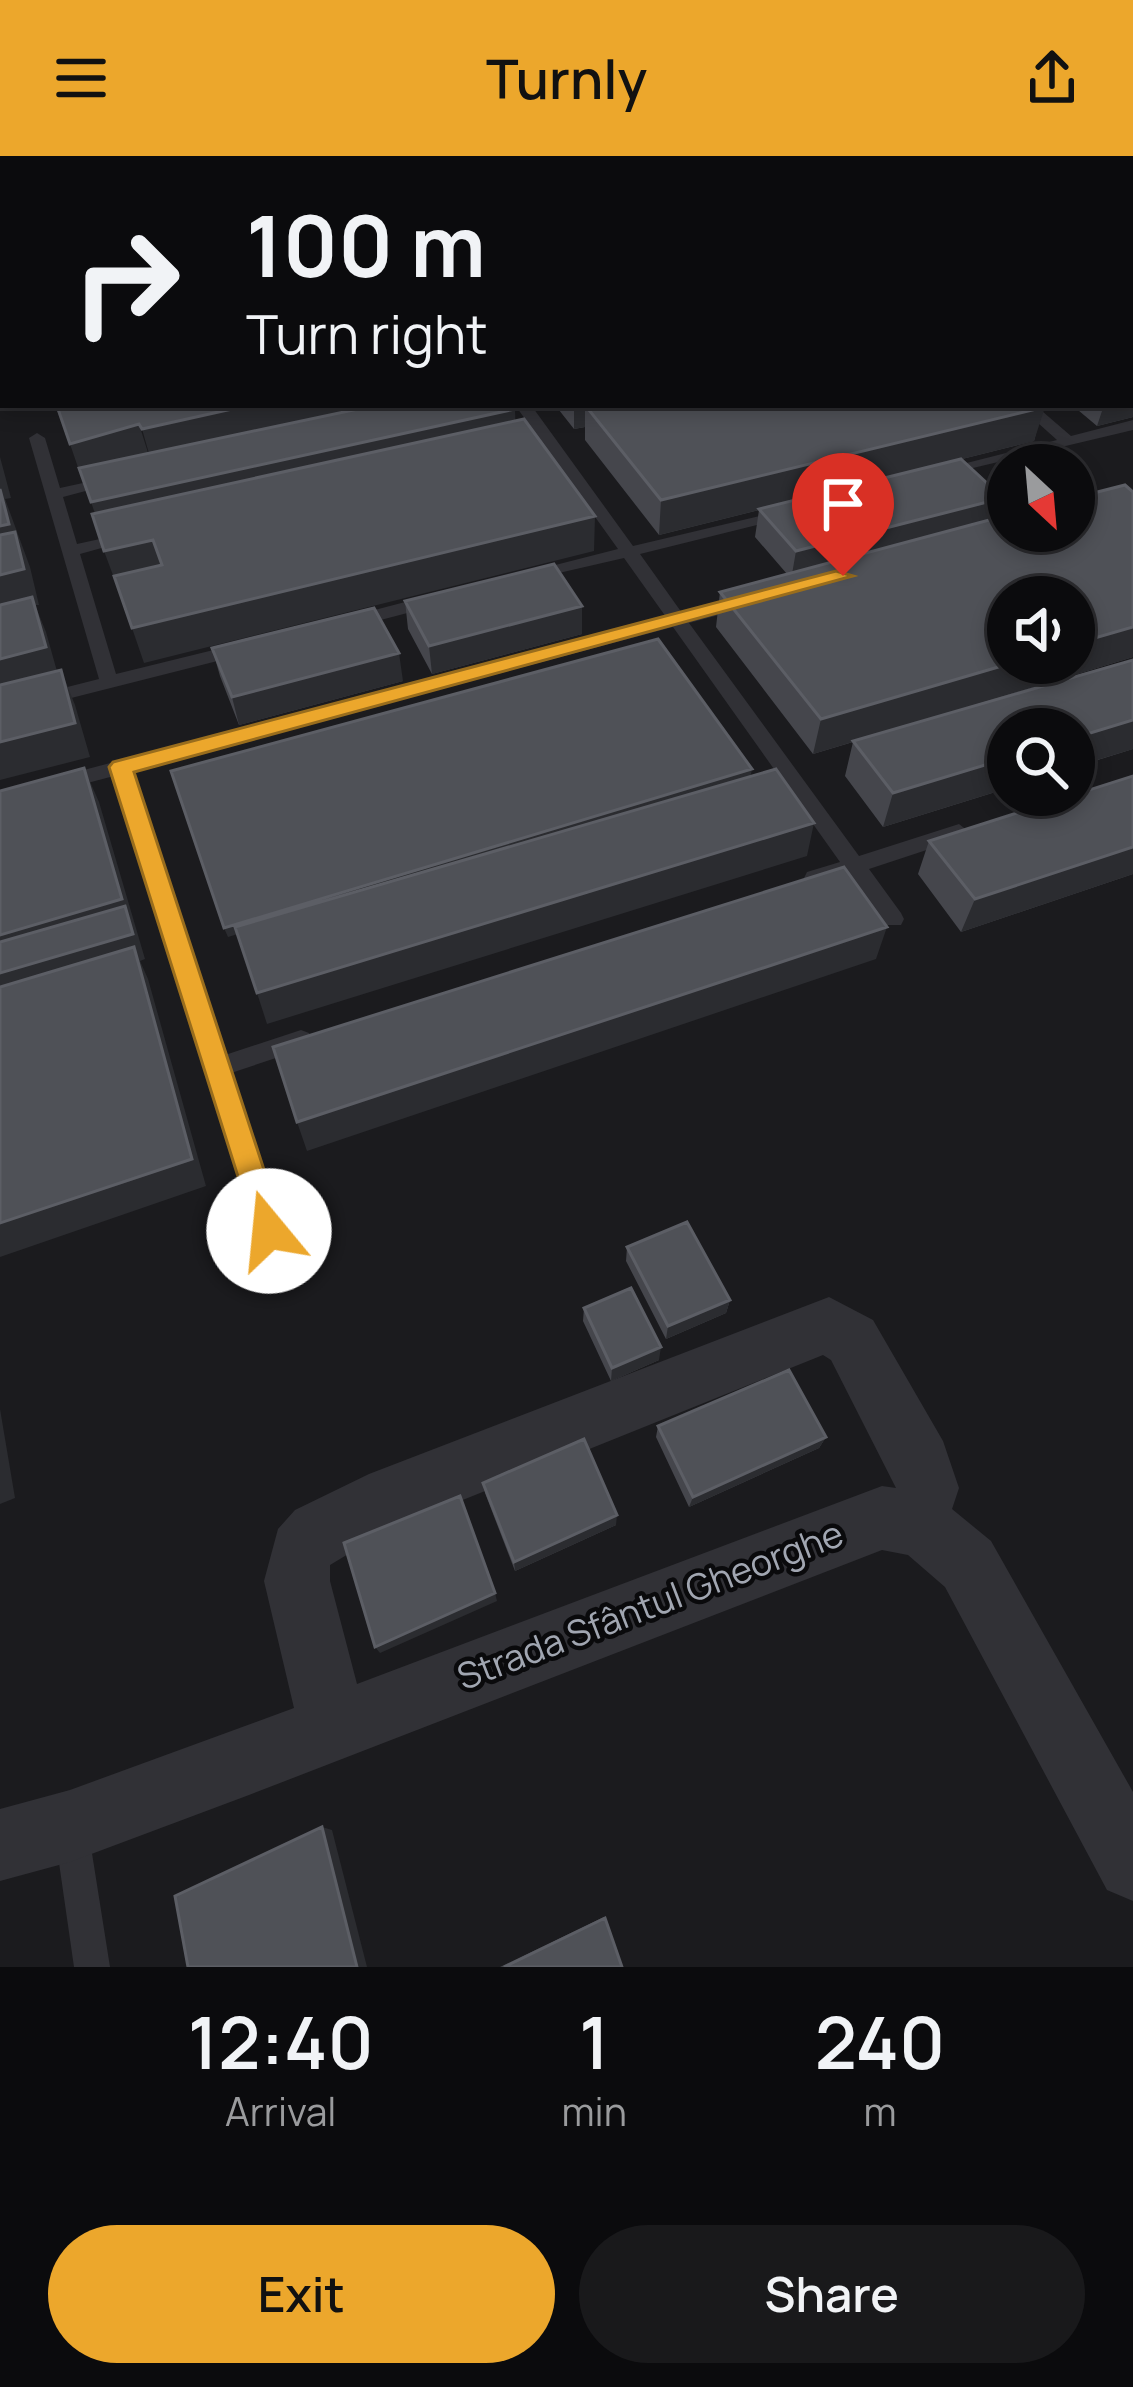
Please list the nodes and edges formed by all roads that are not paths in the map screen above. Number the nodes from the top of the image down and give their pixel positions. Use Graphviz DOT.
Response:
graph roads {
  1 [pos="525,408"];
  2 [pos="1029,408"];
  3 [pos="1133,425"];
  4 [pos="37,438"];
  5 [pos="1069,442"];
  6 [pos="551,444"];
  7 [pos="528,449"];
  8 [pos="144,474"];
  9 [pos="907,482"];
  10 [pos="53,494"];
  11 [pos="814,506"];
  12 [pos="162,530"];
  13 [pos="70,550"];
  14 [pos="629,552"];
  15 [pos="516,580"];
  16 [pos="448,597"];
  17 [pos="766,597"];
  18 [pos="678,620"];
  19 [pos="335,626"];
  20 [pos="267,643"];
  21 [pos="109,682"];
  22 [pos="0,710"];
  23 [pos="121,767"];
  24 [pos="0,799"];
  25 [pos="983,825"];
  26 [pos="854,865"];
  27 [pos="786,887"];
  28 [pos="893,919"];
  29 [pos="331,1031"];
  30 [pos="218,1067"];
  31 [pos="269,1231"];
  32 [pos="916,1521"];
  33 [pos="334,1728"];
  34 [pos="70,1826"];
  35 [pos="0,1845"];
  36 [pos="1133,1864"];
  37 [pos="92,1967"];
  1 -- 6 [label="lane"];
  2 -- 5 [label="lane"];
  3 -- 5 [label="lane"];
  4 -- 10 [label="lane"];
  5 -- 9 [label="lane"];
  6 -- 7 [label="lane"];
  6 -- 14 [label="lane"];
  8 -- 10 [label="lane"];
  10 -- 13 [label="lane"];
  11 -- 14 [label="lane"];
  12 -- 13 [label="lane"];
  13 -- 21 [label="lane"];
  14 -- 15 [label="lane"];
  14 -- 18 [label="lane"];
  16 -- 19 [label="lane"];
  17 -- 18 [label="lane"];
  18 -- 23 [label="lane"];
  18 -- 26 [label="lane"];
  20 -- 21 [label="lane"];
  21 -- 22 [label="lane"];
  23 -- 24 [label="lane"];
  23 -- 30 [label="lane"];
  25 -- 26 [label="lane"];
  26 -- 27 [label="lane"];
  26 -- 28 [label="lane"];
  29 -- 30 [label="lane"];
  30 -- 31 [label="lane"];
  32 -- 33 [label="street, Strada Sfântul Gheorghe"];
  32 -- 33 [label="street"];
  32 -- 36 [label="street"];
  33 -- 34 [label="street, Strada Sfântul Gheorghe"];
  34 -- 35 [label="street, Strada Sfântul Gheorghe"];
  34 -- 37 [label="lane"];
}
